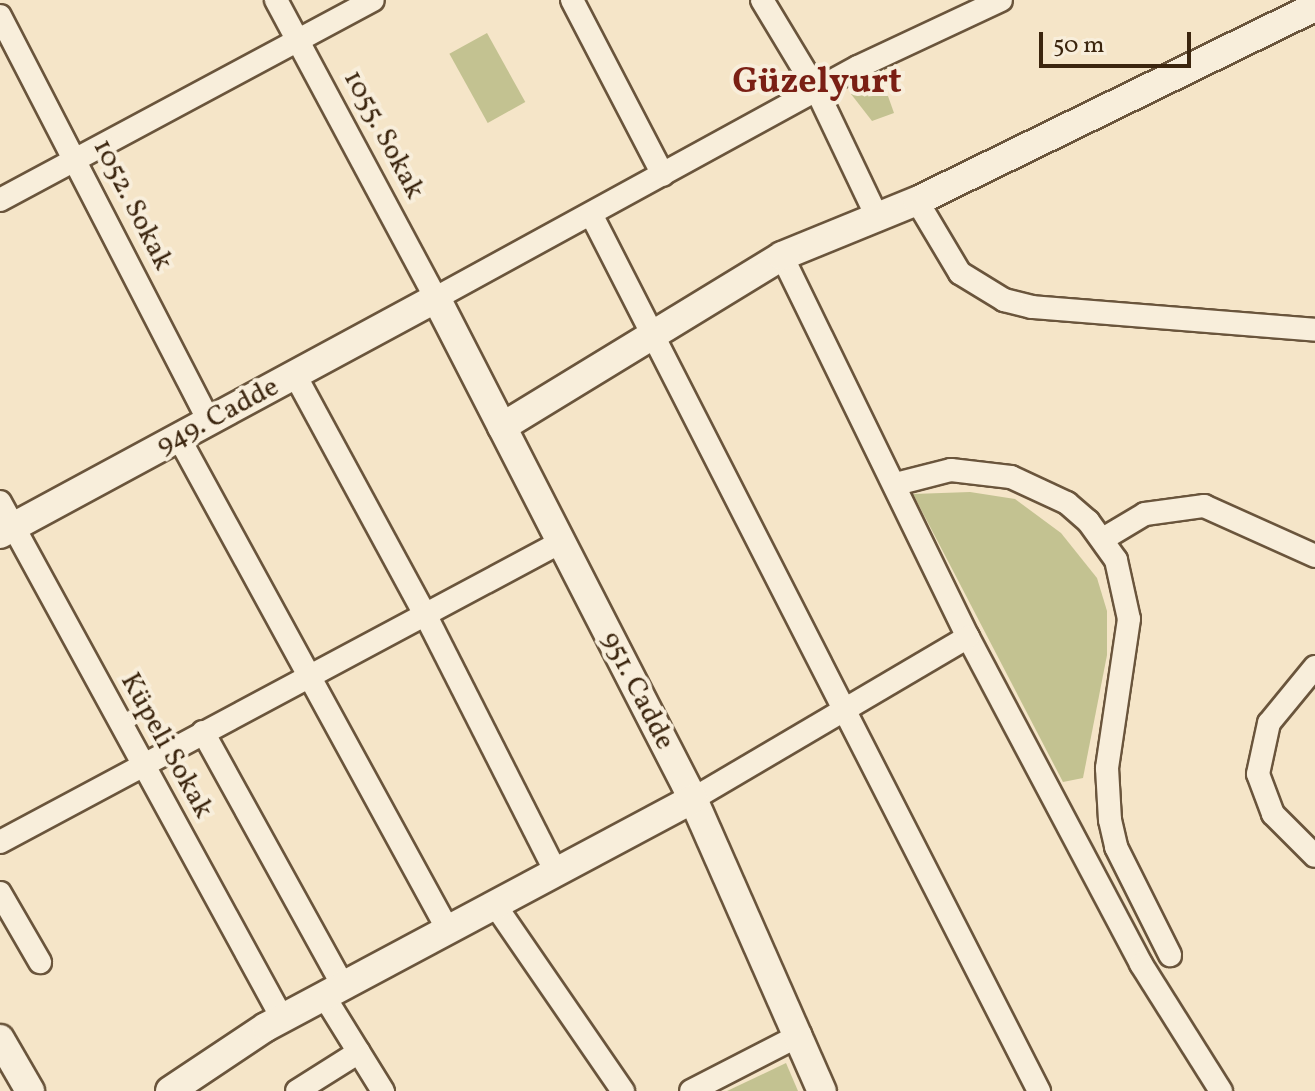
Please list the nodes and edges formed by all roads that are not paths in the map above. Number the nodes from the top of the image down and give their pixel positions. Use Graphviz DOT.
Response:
graph roads {
  1 [pos="16,0"];
  2 [pos="276,0"];
  3 [pos="373,0"];
  4 [pos="572,0"];
  5 [pos="762,0"];
  6 [pos="1001,0"];
  7 [pos="1315,7"];
  8 [pos="0,8"];
  9 [pos="0,16"];
  10 [pos="298,41"];
  11 [pos="817,91"];
  12 [pos="74,158"];
  13 [pos="663,175"];
  14 [pos="0,200"];
  15 [pos="917,201"];
  16 [pos="591,214"];
  17 [pos="878,219"];
  18 [pos="782,256"];
  19 [pos="436,298"];
  20 [pos="1315,330"];
  21 [pos="650,332"];
  22 [pos="295,375"];
  23 [pos="210,422"];
  24 [pos="502,427"];
  25 [pos="179,438"];
  26 [pos="896,484"];
  27 [pos="4,521"];
  28 [pos="1103,539"];
  29 [pos="561,542"];
  30 [pos="1315,556"];
  31 [pos="425,614"];
  32 [pos="968,637"];
  33 [pos="1315,667"];
  34 [pos="309,675"];
  35 [pos="846,711"];
  36 [pos="203,732"];
  37 [pos="142,765"];
  38 [pos="693,799"];
  39 [pos="0,842"];
  40 [pos="1315,856"];
  41 [pos="556,872"];
  42 [pos="0,893"];
  43 [pos="495,905"];
  44 [pos="448,930"];
  45 [pos="1170,955"];
  46 [pos="40,962"];
  47 [pos="334,991"];
  48 [pos="282,1018"];
  49 [pos="800,1035"];
  50 [pos="0,1039"];
  51 [pos="359,1052"];
  52 [pos="30,1091"];
  53 [pos="170,1091"];
  54 [pos="297,1091"];
  55 [pos="383,1091"];
  56 [pos="623,1091"];
  57 [pos="691,1091"];
  58 [pos="822,1091"];
  59 [pos="1039,1091"];
  60 [pos="1221,1091"];
  1 -- 8 [label="street"];
  2 -- 10 [label="street, 1055. Sokak"];
  3 -- 10 [label="street"];
  4 -- 13 [label="street"];
  5 -- 11 [label="street"];
  6 -- 11 [label="street"];
  7 -- 15 [label="street"];
  9 -- 12 [label="street, 1052. Sokak"];
  10 -- 12 [label="street"];
  10 -- 19 [label="street, 1055. Sokak"];
  11 -- 13 [label="street"];
  11 -- 17 [label="street"];
  12 -- 14 [label="street"];
  12 -- 23 [label="street, 1052. Sokak"];
  13 -- 16 [label="street"];
  15 -- 17 [label="street"];
  15 -- 20 [label="street"];
  16 -- 19 [label="street"];
  16 -- 21 [label="street"];
  17 -- 18 [label="street"];
  18 -- 21 [label="street"];
  18 -- 26 [label="street"];
  19 -- 22 [label="street, 949. Cadde"];
  19 -- 24 [label="street, 951. Cadde"];
  21 -- 24 [label="street"];
  21 -- 35 [label="street"];
  22 -- 23 [label="street, 949. Cadde"];
  22 -- 31 [label="street"];
  23 -- 25 [label="street, 949. Cadde"];
  24 -- 29 [label="street, 951. Cadde"];
  25 -- 27 [label="street, 949. Cadde"];
  25 -- 34 [label="street"];
  26 -- 28 [label="street"];
  26 -- 32 [label="street"];
  27 -- 37 [label="street, Küpeli Sokak"];
  28 -- 30 [label="street"];
  28 -- 45 [label="street"];
  29 -- 31 [label="street"];
  29 -- 38 [label="street, 951. Cadde"];
  31 -- 34 [label="street"];
  31 -- 41 [label="street"];
  32 -- 35 [label="street"];
  32 -- 60 [label="street"];
  33 -- 40 [label="street"];
  34 -- 36 [label="street"];
  34 -- 44 [label="street"];
  35 -- 38 [label="street"];
  35 -- 59 [label="street"];
  36 -- 37 [label="street"];
  36 -- 47 [label="street"];
  37 -- 39 [label="street"];
  37 -- 48 [label="street, Küpeli Sokak"];
  38 -- 41 [label="street"];
  38 -- 49 [label="street, 951. Cadde"];
  41 -- 43 [label="street"];
  42 -- 46 [label="street"];
  43 -- 44 [label="street"];
  43 -- 56 [label="street"];
  44 -- 47 [label="street"];
  47 -- 48 [label="street"];
  47 -- 51 [label="street"];
  48 -- 53 [label="street"];
  49 -- 57 [label="street"];
  49 -- 58 [label="street, 951. Cadde"];
  50 -- 52 [label="street"];
  51 -- 54 [label="street"];
  51 -- 55 [label="street"];
}
